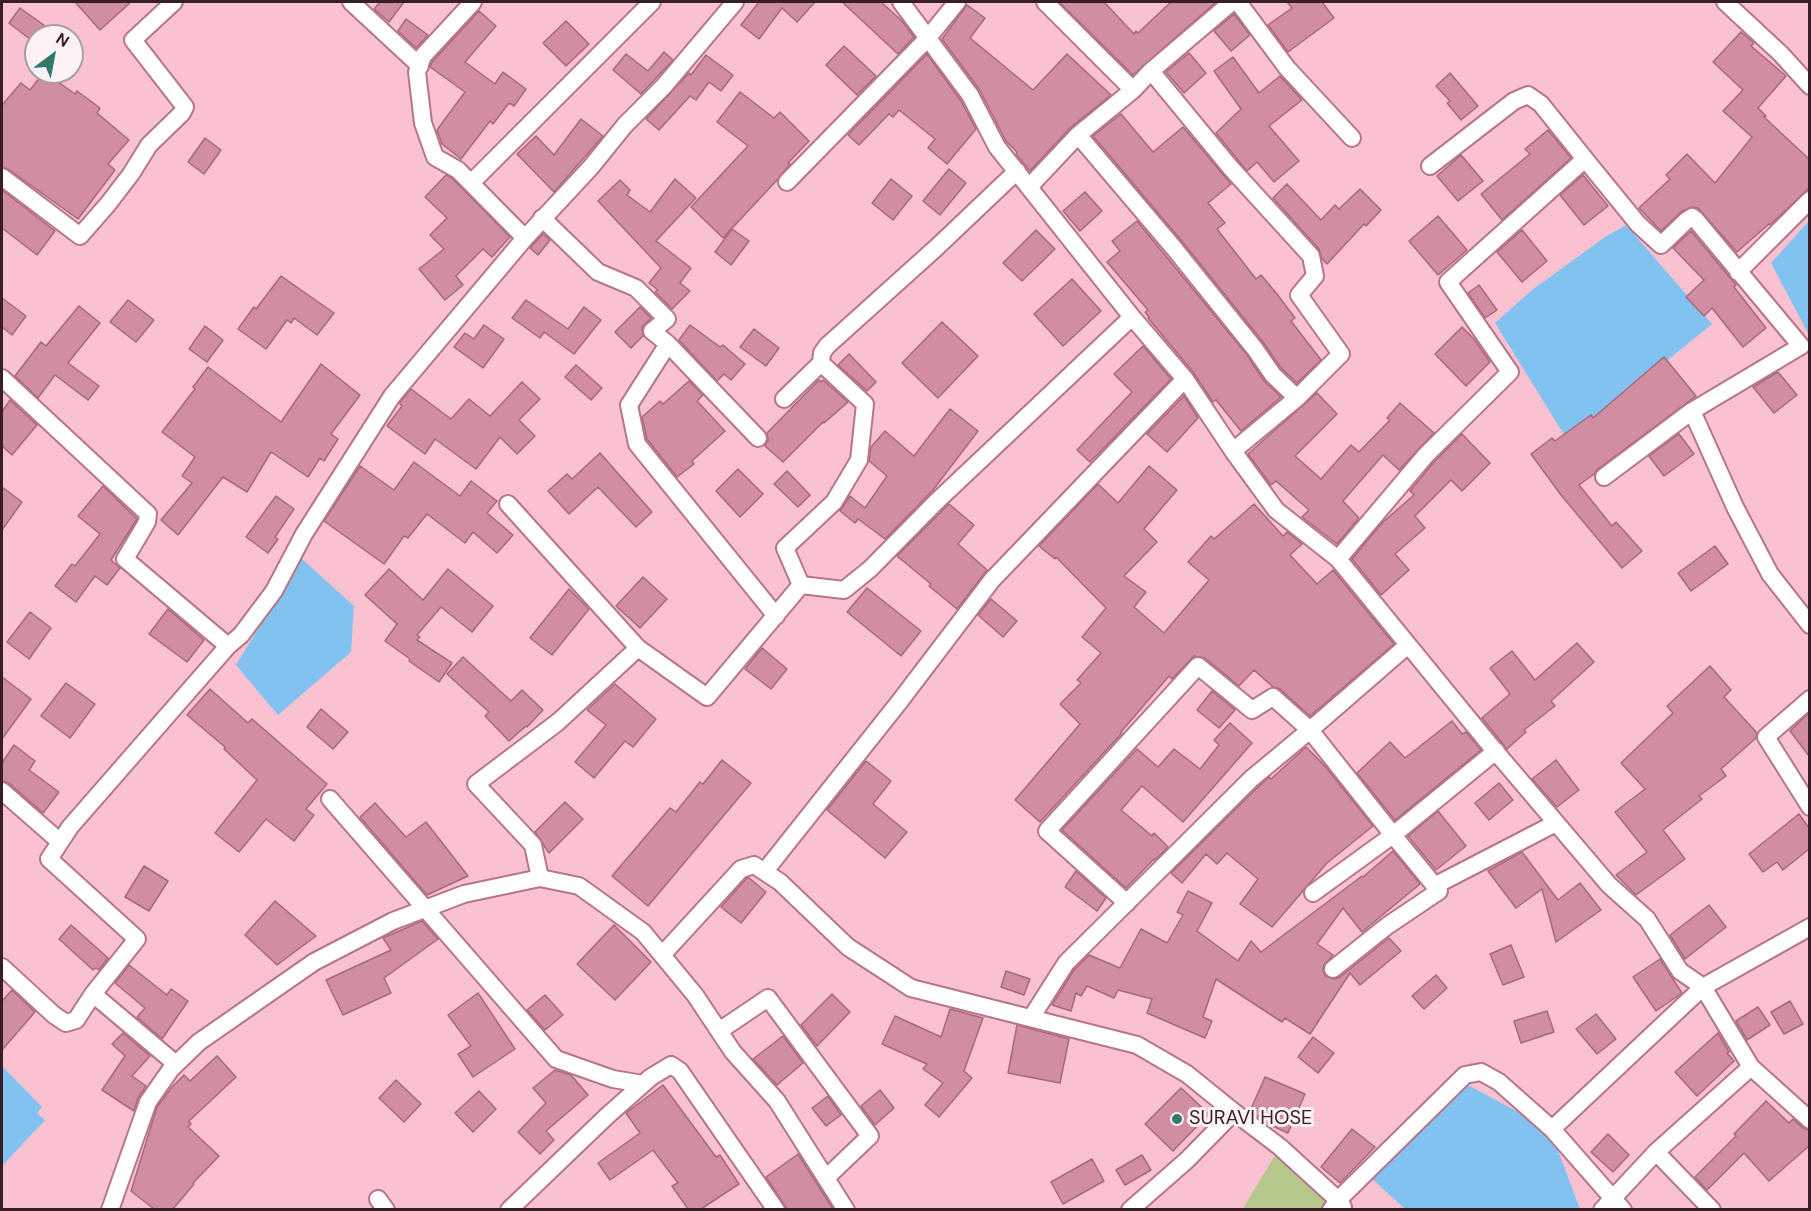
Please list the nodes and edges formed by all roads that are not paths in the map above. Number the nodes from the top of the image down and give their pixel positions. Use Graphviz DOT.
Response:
graph roads {
  1 [pos="174,2"];
  2 [pos="351,2"];
  3 [pos="473,2"];
  4 [pos="651,2"];
  5 [pos="735,2"];
  6 [pos="901,2"];
  7 [pos="957,2"];
  8 [pos="1045,2"];
  9 [pos="1232,2"];
  10 [pos="1238,2"];
  11 [pos="1725,2"];
  12 [pos="927,39"];
  13 [pos="420,66"];
  14 [pos="1151,71"];
  15 [pos="1809,86"];
  16 [pos="1134,90"];
  17 [pos="1078,135"];
  18 [pos="1352,138"];
  19 [pos="1585,159"];
  20 [pos="1430,166"];
  21 [pos="1017,171"];
  22 [pos="2,177"];
  23 [pos="787,182"];
  24 [pos="471,183"];
  25 [pos="1030,186"];
  26 [pos="1809,200"];
  27 [pos="542,218"];
  28 [pos="525,238"];
  29 [pos="1738,272"];
  30 [pos="1132,317"];
  31 [pos="668,344"];
  32 [pos="821,363"];
  33 [pos="2,378"];
  34 [pos="1185,379"];
  35 [pos="1297,398"];
  36 [pos="784,399"];
  37 [pos="1692,411"];
  38 [pos="758,438"];
  39 [pos="1233,451"];
  40 [pos="1604,477"];
  41 [pos="508,504"];
  42 [pos="1338,559"];
  43 [pos="801,585"];
  44 [pos="776,616"];
  45 [pos="1809,625"];
  46 [pos="1408,645"];
  47 [pos="228,646"];
  48 [pos="638,648"];
  49 [pos="1809,699"];
  50 [pos="1310,730"];
  51 [pos="1496,751"];
  52 [pos="2,791"];
  53 [pos="330,799"];
  54 [pos="1809,807"];
  55 [pos="1556,823"];
  56 [pos="1393,835"];
  57 [pos="59,841"];
  58 [pos="765,871"];
  59 [pos="540,878"];
  60 [pos="1434,886"];
  61 [pos="1313,892"];
  62 [pos="1126,903"];
  63 [pos="424,909"];
  64 [pos="1809,927"];
  65 [pos="662,955"];
  66 [pos="2,967"];
  67 [pos="1333,969"];
  68 [pos="1703,987"];
  69 [pos="93,994"];
  70 [pos="1031,1018"];
  71 [pos="719,1031"];
  72 [pos="177,1064"];
  73 [pos="1751,1067"];
  74 [pos="643,1084"];
  75 [pos="1234,1112"];
  76 [pos="1809,1120"];
  77 [pos="1552,1129"];
  78 [pos="1656,1152"];
  79 [pos="826,1178"];
  80 [pos="1338,1206"];
  81 [pos="1612,1206"];
  82 [pos="110,1209"];
  83 [pos="509,1209"];
  84 [pos="776,1209"];
  85 [pos="846,1209"];
  86 [pos="1130,1209"];
  87 [pos="1712,1209"];
  1 -- 22 [label="street"];
  2 -- 13 [label="street"];
  3 -- 13 [label="street"];
  4 -- 24 [label="street"];
  5 -- 27 [label="street"];
  6 -- 12 [label="street"];
  7 -- 12 [label="street"];
  8 -- 16 [label="street"];
  9 -- 14 [label="street"];
  10 -- 18 [label="street"];
  11 -- 15 [label="street"];
  12 -- 21 [label="street"];
  12 -- 23 [label="street"];
  13 -- 24 [label="street"];
  14 -- 16 [label="street"];
  14 -- 35 [label="street"];
  16 -- 17 [label="street"];
  17 -- 25 [label="street"];
  17 -- 35 [label="street"];
  19 -- 20 [label="street"];
  19 -- 29 [label="street"];
  19 -- 42 [label="street"];
  21 -- 25 [label="street"];
  21 -- 32 [label="street"];
  24 -- 28 [label="street"];
  25 -- 30 [label="street"];
  26 -- 29 [label="street"];
  27 -- 28 [label="street"];
  27 -- 31 [label="street"];
  28 -- 47 [label="street"];
  29 -- 37 [label="street"];
  30 -- 34 [label="street"];
  30 -- 43 [label="street"];
  31 -- 38 [label="street"];
  31 -- 44 [label="street"];
  32 -- 36 [label="street"];
  32 -- 43 [label="street"];
  33 -- 47 [label="street"];
  34 -- 39 [label="street"];
  34 -- 58 [label="street"];
  35 -- 39 [label="street"];
  37 -- 40 [label="street"];
  37 -- 45 [label="street"];
  39 -- 42 [label="street"];
  41 -- 48 [label="street"];
  42 -- 46 [label="street"];
  43 -- 44 [label="street"];
  44 -- 48 [label="street"];
  46 -- 50 [label="street"];
  46 -- 51 [label="street"];
  47 -- 57 [label="street"];
  48 -- 59 [label="street"];
  49 -- 54 [label="street"];
  50 -- 56 [label="street"];
  50 -- 62 [label="street"];
  50 -- 62 [label="street"];
  51 -- 55 [label="street"];
  51 -- 56 [label="street"];
  52 -- 57 [label="street"];
  53 -- 63 [label="street"];
  55 -- 60 [label="street"];
  55 -- 68 [label="street"];
  56 -- 60 [label="street"];
  56 -- 61 [label="street"];
  57 -- 69 [label="street"];
  58 -- 65 [label="street"];
  58 -- 70 [label="street"];
  59 -- 63 [label="street"];
  59 -- 65 [label="street"];
  60 -- 67 [label="street"];
  62 -- 70 [label="street"];
  63 -- 72 [label="street"];
  63 -- 74 [label="street"];
  64 -- 68 [label="street"];
  65 -- 71 [label="street"];
  66 -- 69 [label="street"];
  68 -- 73 [label="street"];
  68 -- 77 [label="street"];
  69 -- 72 [label="street"];
  70 -- 75 [label="street"];
  71 -- 79 [label="street"];
  71 -- 79 [label="street"];
  72 -- 82 [label="street"];
  73 -- 76 [label="street"];
  73 -- 78 [label="street"];
  74 -- 83 [label="street"];
  74 -- 84 [label="street"];
  75 -- 80 [label="street"];
  75 -- 86 [label="street"];
  77 -- 80 [label="street"];
  77 -- 81 [label="street"];
  78 -- 81 [label="street"];
  78 -- 87 [label="street"];
  79 -- 85 [label="street"];
}
